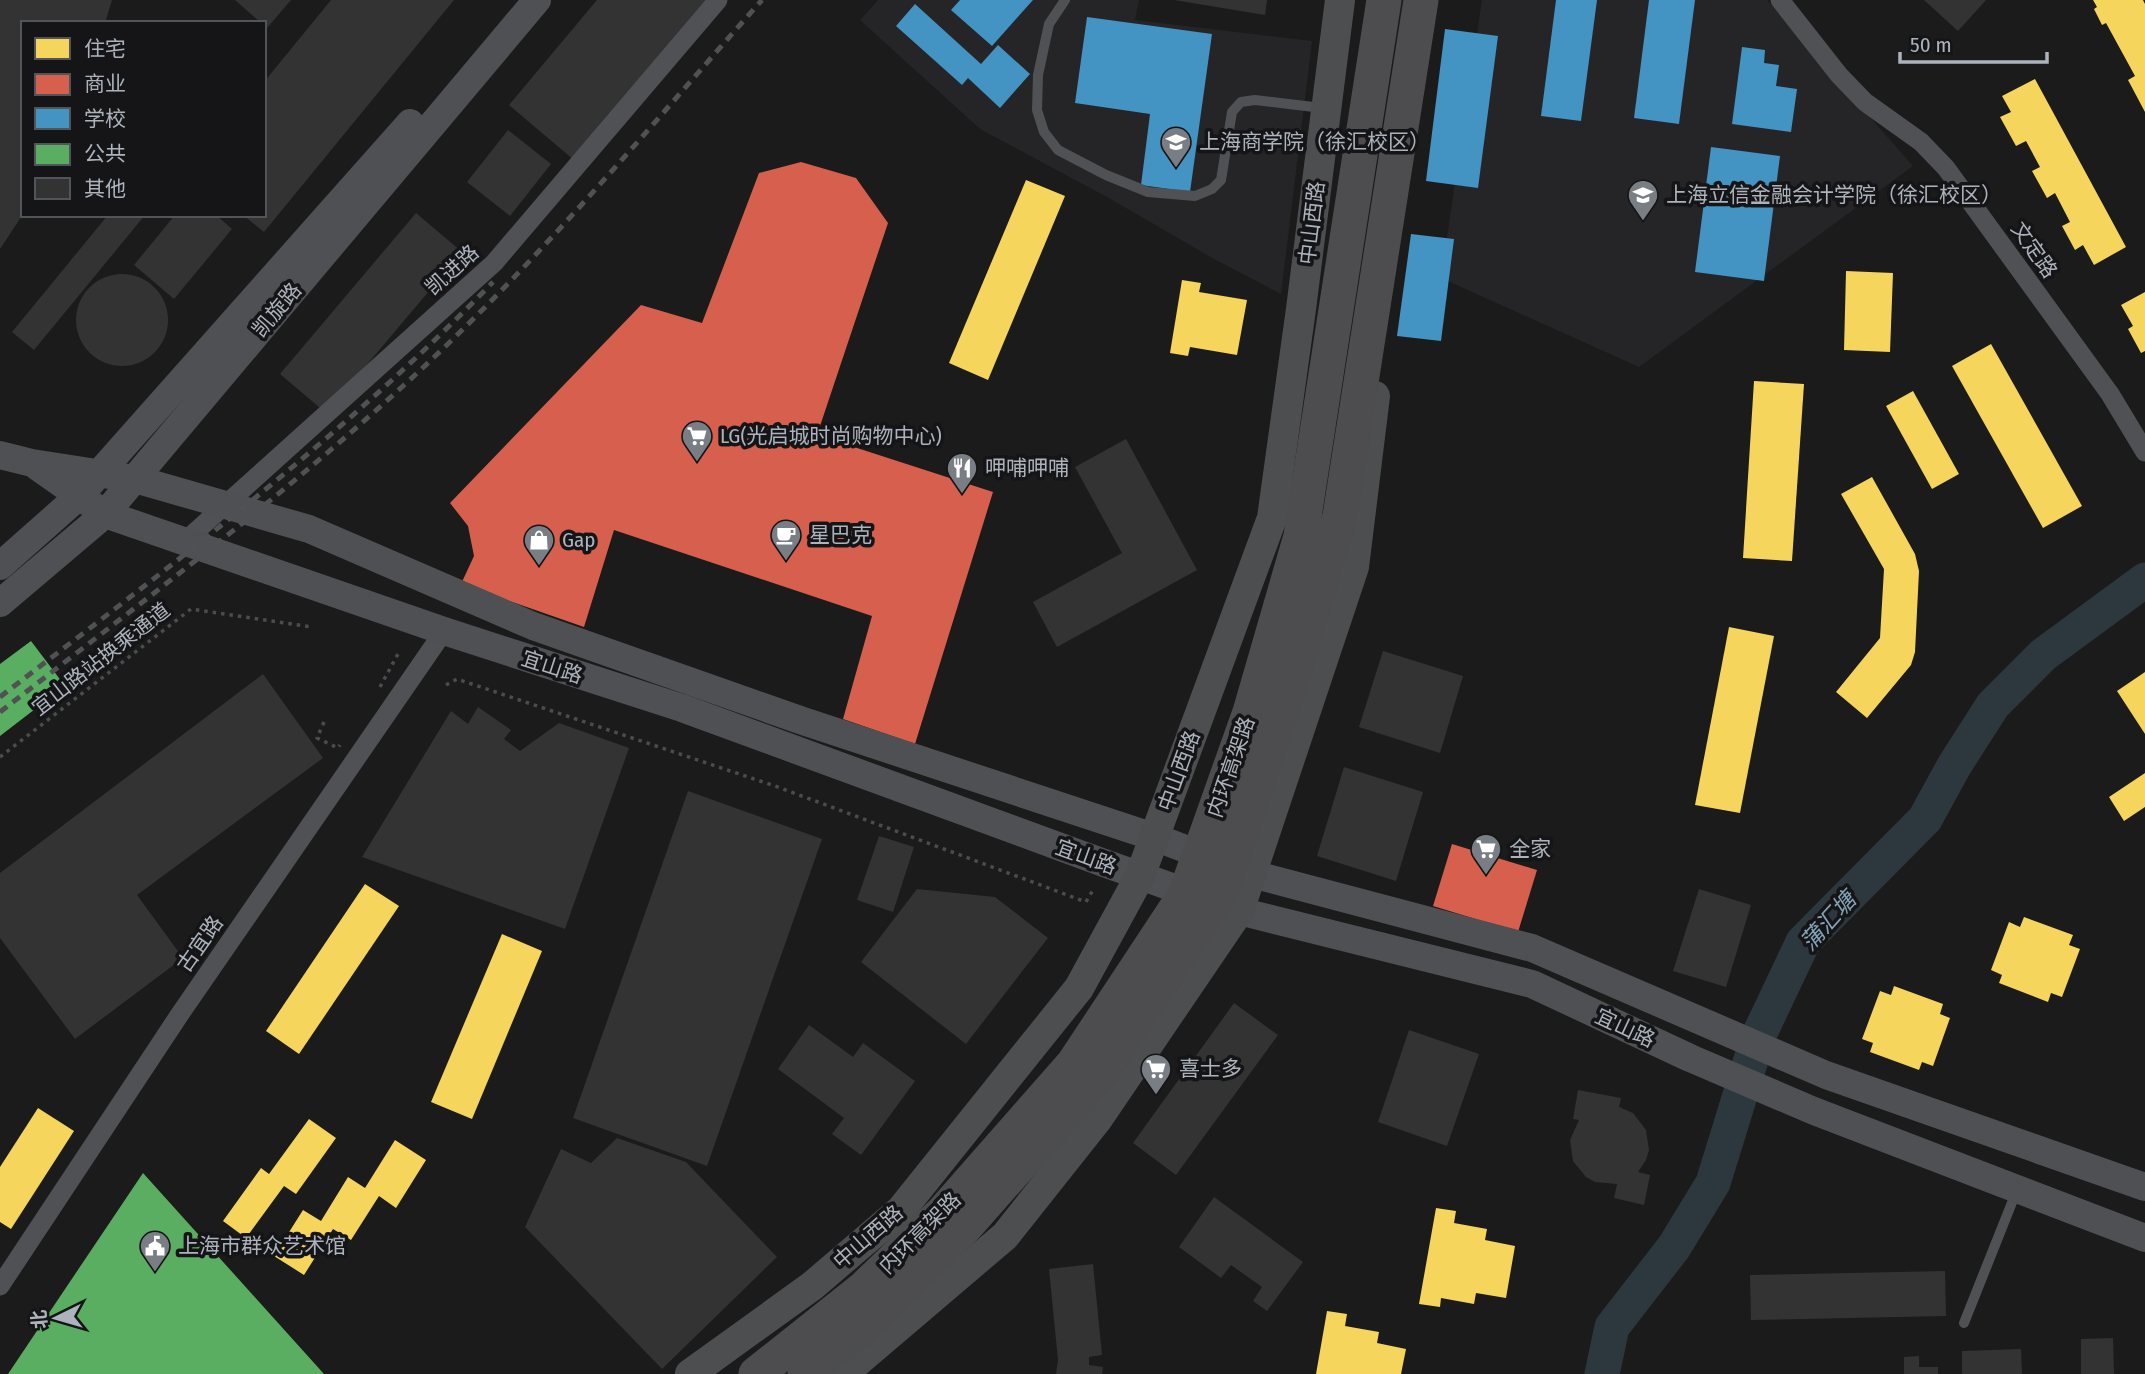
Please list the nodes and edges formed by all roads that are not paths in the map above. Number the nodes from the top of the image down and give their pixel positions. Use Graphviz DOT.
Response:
graph roads {
  1 [pos="518,0"];
  2 [pos="537,0"];
  3 [pos="718,0"];
  4 [pos="1065,0"];
  5 [pos="1340,0"];
  6 [pos="1384,0"];
  7 [pos="1423,0"];
  8 [pos="1780,0"];
  9 [pos="1326,108"];
  10 [pos="2145,452"];
  11 [pos="0,455"];
  12 [pos="33,463"];
  13 [pos="100,474"];
  14 [pos="135,479"];
  15 [pos="79,496"];
  16 [pos="225,505"];
  17 [pos="105,514"];
  18 [pos="184,542"];
  19 [pos="0,566"];
  20 [pos="0,603"];
  21 [pos="444,631"];
  22 [pos="1154,837"];
  23 [pos="1252,874"];
  24 [pos="1140,876"];
  25 [pos="1239,911"];
  26 [pos="2145,1187"];
  27 [pos="2017,1189"];
  28 [pos="2145,1238"];
  29 [pos="0,1286"];
  30 [pos="1964,1323"];
  31 [pos="690,1374"];
  32 [pos="756,1374"];
  33 [pos="806,1374"];
  34 [pos="843,1374"];
  1 -- 13 [label="main road, 凯旋路"];
  2 -- 14 [label="main road, 凯旋路"];
  3 -- 16 [label="street, 凯进路"];
  4 -- 9 [label="lane"];
  5 -- 9 [label="main road, 中山西路"];
  6 -- 32 [label="highway, 内环高架路, bridge"];
  7 -- 23 [label="main road"];
  7 -- 33 [label="highway, 内环高架路, bridge"];
  8 -- 10 [label="street, 文定路"];
  9 -- 22 [label="main road, 中山西路"];
  11 -- 12 [label="main road, 宜山路"];
  12 -- 13 [label="main road, 宜山路"];
  12 -- 15 [label="main road, 宜山路"];
  13 -- 14 [label="main road, 宜山路"];
  13 -- 15 [label="main road, 凯旋路"];
  14 -- 16 [label="main road, 宜山路"];
  14 -- 17 [label="main road, 凯旋路"];
  15 -- 17 [label="main road, 宜山路"];
  15 -- 19 [label="main road, 凯旋路"];
  16 -- 18 [label="street, 凯进路"];
  16 -- 22 [label="main road, 宜山路"];
  17 -- 18 [label="main road, 宜山路"];
  17 -- 20 [label="main road, 凯旋路"];
  18 -- 21 [label="main road, 宜山路"];
  21 -- 24 [label="main road, 宜山路"];
  21 -- 29 [label="street, 古宜路"];
  22 -- 23 [label="main road, 宜山路"];
  22 -- 24 [label="main road, 中山西路"];
  23 -- 25 [label="main road"];
  23 -- 26 [label="main road, 宜山路"];
  24 -- 25 [label="main road, 宜山路"];
  24 -- 31 [label="main road, 中山西路"];
  25 -- 27 [label="main road, 宜山路"];
  25 -- 34 [label="main road"];
  27 -- 28 [label="main road, 宜山路"];
  27 -- 30 [label="lane"];
}
